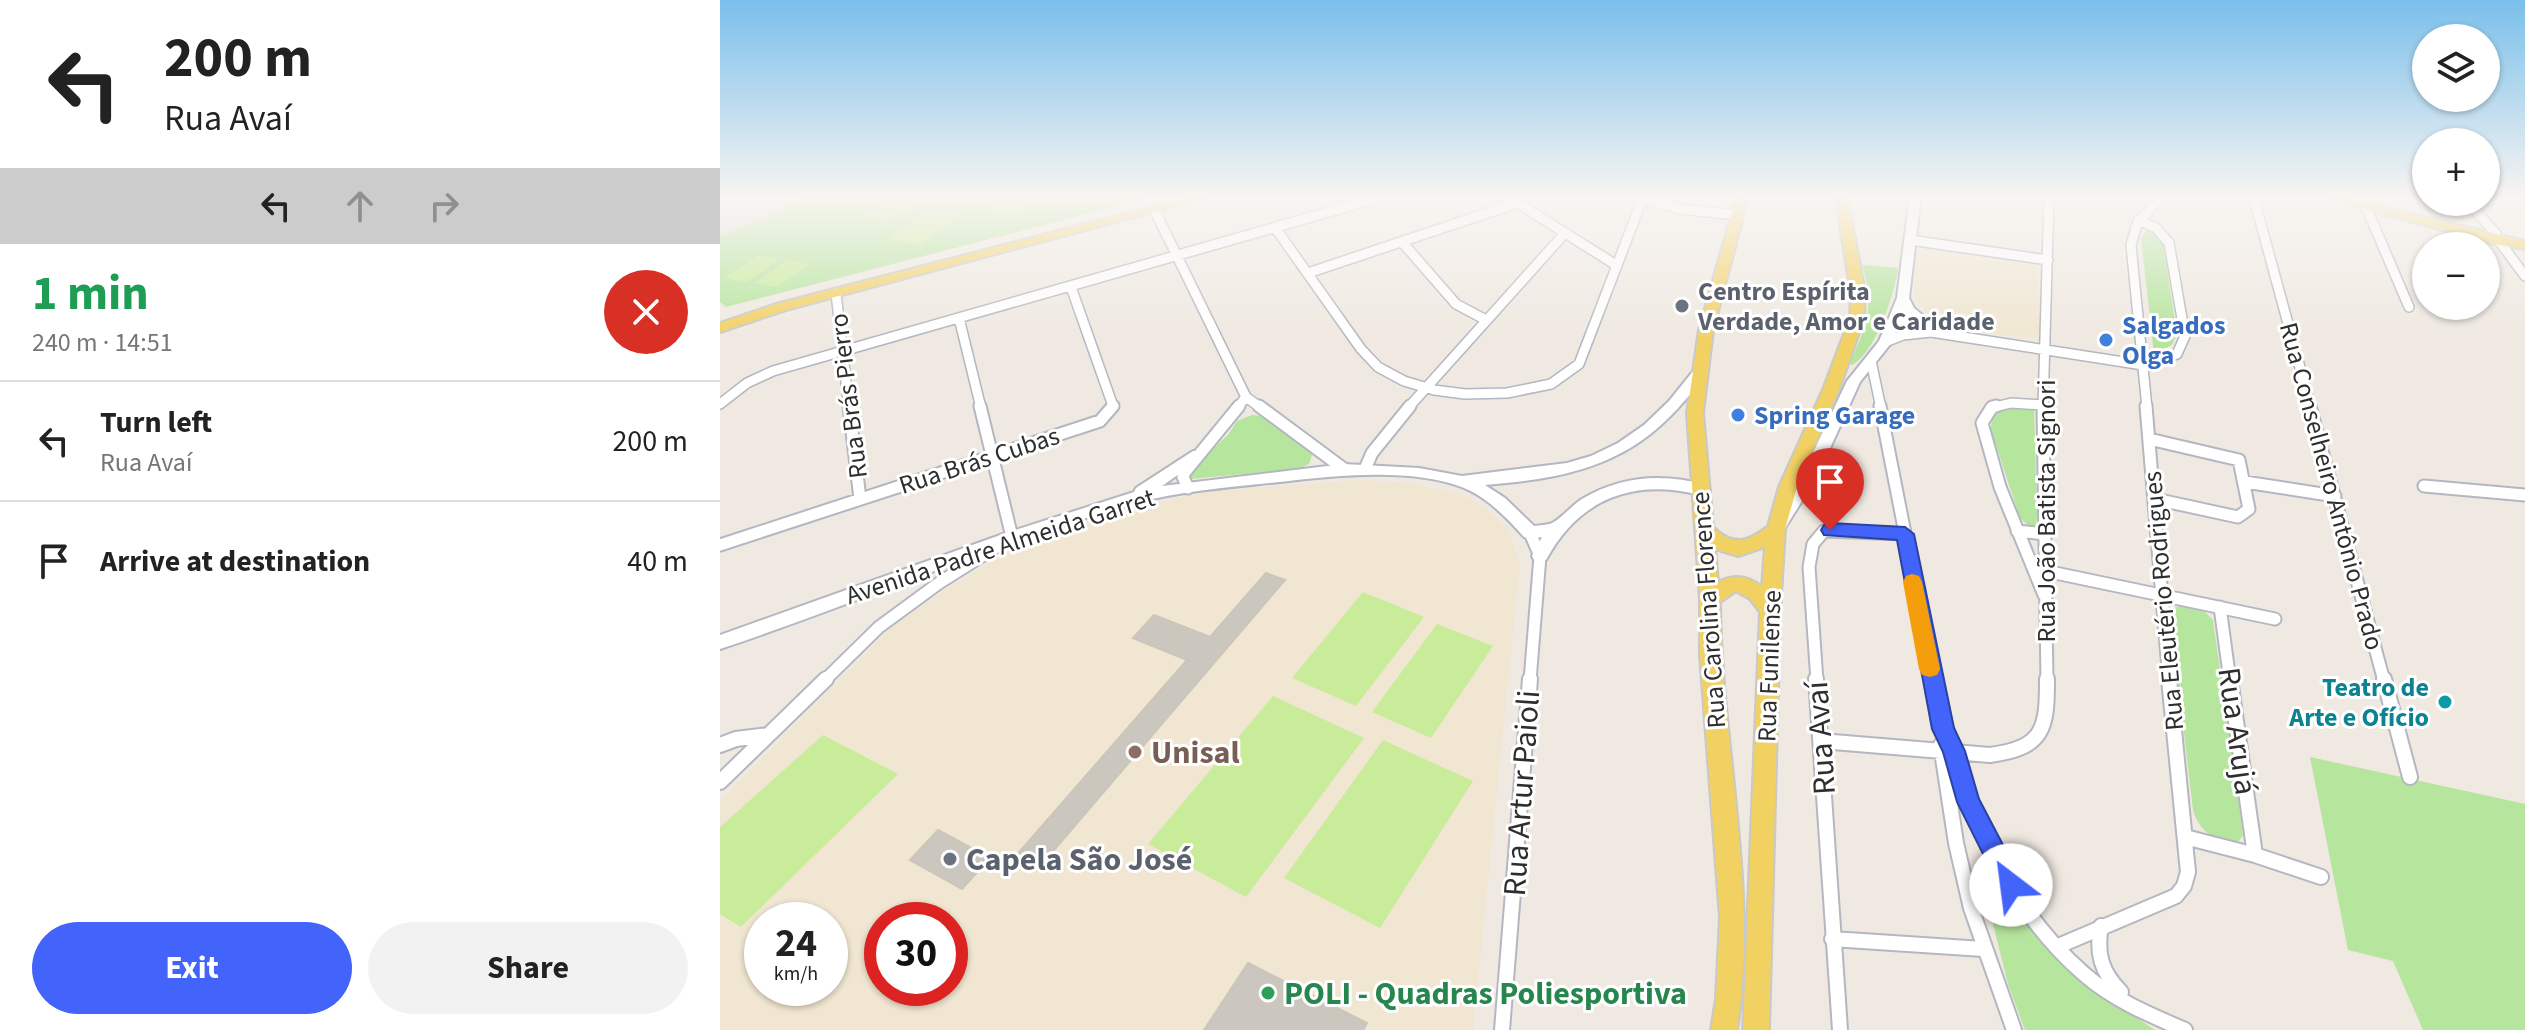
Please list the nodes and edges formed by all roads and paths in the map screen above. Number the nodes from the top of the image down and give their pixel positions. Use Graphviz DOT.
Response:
graph roads {
  1 [pos="993,243"];
  2 [pos="1025,243"];
  3 [pos="1172,243"];
  4 [pos="1225,243"];
  5 [pos="1286,243"];
  6 [pos="1399,243"];
  7 [pos="1403,243"];
  8 [pos="1556,243"];
  9 [pos="1581,243"];
  10 [pos="1624,243"];
  11 [pos="1729,243"];
  12 [pos="1849,243"];
  13 [pos="1910,243"];
  14 [pos="1931,243"];
  15 [pos="2048,243"];
  16 [pos="2131,243"];
  17 [pos="2169,243"];
  18 [pos="2266,243"];
  19 [pos="2382,243"];
  20 [pos="2504,243"];
  21 [pos="1179,256"];
  22 [pos="2048,260"];
  23 [pos="1616,265"];
  24 [pos="1308,273"];
  25 [pos="2525,276"];
  26 [pos="1071,287"];
  27 [pos="843,291"];
  28 [pos="1903,298"];
  29 [pos="2409,307"];
  30 [pos="959,318"];
  31 [pos="720,319"];
  32 [pos="1486,320"];
  33 [pos="1895,320"];
  34 [pos="720,328"];
  35 [pos="1931,328"];
  36 [pos="1947,333"];
  37 [pos="1885,342"];
  38 [pos="2046,349"];
  39 [pos="842,351"];
  40 [pos="1871,361"];
  41 [pos="2143,365"];
  42 [pos="1699,373"];
  43 [pos="1425,387"];
  44 [pos="1246,397"];
  45 [pos="720,404"];
  46 [pos="2043,405"];
  47 [pos="2149,439"];
  48 [pos="994,455"];
  49 [pos="1198,455"];
  50 [pos="1344,469"];
  51 [pos="1365,469"];
  52 [pos="1529,476"];
  53 [pos="1461,481"];
  54 [pos="2245,482"];
  55 [pos="2424,486"];
  56 [pos="1188,488"];
  57 [pos="1700,489"];
  58 [pos="2525,495"];
  59 [pos="2335,496"];
  60 [pos="1133,498"];
  61 [pos="860,499"];
  62 [pos="2155,499"];
  63 [pos="1505,507"];
  64 [pos="1702,527"];
  65 [pos="1555,528"];
  66 [pos="1776,529"];
  67 [pos="2017,531"];
  68 [pos="1530,533"];
  69 [pos="1905,534"];
  70 [pos="2045,534"];
  71 [pos="1012,537"];
  72 [pos="720,545"];
  73 [pos="1540,556"];
  74 [pos="2031,568"];
  75 [pos="2045,571"];
  76 [pos="2160,594"];
  77 [pos="1710,599"];
  78 [pos="2045,600"];
  79 [pos="2220,607"];
  80 [pos="1770,611"];
  81 [pos="2275,619"];
  82 [pos="720,642"];
  83 [pos="768,735"];
  84 [pos="1821,741"];
  85 [pos="720,745"];
  86 [pos="1947,751"];
  87 [pos="2410,777"];
  88 [pos="720,782"];
  89 [pos="2185,837"];
  90 [pos="2255,855"];
  91 [pos="2321,877"];
  92 [pos="2024,905"];
  93 [pos="1971,908"];
  94 [pos="2101,926"];
  95 [pos="1832,939"];
  96 [pos="2056,947"];
  97 [pos="1983,949"];
  98 [pos="1758,981"];
  99 [pos="2154,1017"];
  100 [pos="1502,1030"];
  101 [pos="1724,1030"];
  102 [pos="1756,1030"];
  103 [pos="1770,1030"];
  104 [pos="1840,1030"];
  105 [pos="2014,1030"];
  106 [pos="2185,1030"];
  1 -- 31 [label="main road"];
  2 -- 27 [label="main road"];
  3 -- 21 [label="street"];
  4 -- 21 [label="street"];
  5 -- 24 [label="street"];
  6 -- 24 [label="street"];
  7 -- 32 [label="street"];
  8 -- 32 [label="street"];
  9 -- 23 [label="street"];
  10 -- 23 [label="street"];
  11 -- 42 [label="main road, Rua Carolina Florence"];
  12 -- 66 [label="main road, Rua Funilense"];
  13 -- 28 [label="street"];
  14 -- 22 [label="street"];
  15 -- 22 [label="street, Rua João Batista Signori"];
  16 -- 41 [label="street, Rua Eleutério Rodrigues"];
  17 -- 41 [label="street"];
  18 -- 59 [label="street, Rua Conselheiro Antônio Prado"];
  19 -- 29 [label="street"];
  20 -- 25 [label="street"];
  21 -- 26 [label="street"];
  21 -- 44 [label="street"];
  22 -- 38 [label="street, Rua João Batista Signori"];
  23 -- 43 [label="street"];
  24 -- 43 [label="street"];
  26 -- 30 [label="street"];
  26 -- 48 [label="street, Rua Brás Cubas"];
  27 -- 34 [label="main road"];
  27 -- 39 [label="street, Rua Brás Pierro"];
  28 -- 33 [label="street"];
  28 -- 35 [label="street"];
  30 -- 39 [label="street"];
  30 -- 48 [label="street"];
  32 -- 43 [label="street"];
  33 -- 35 [label="street"];
  33 -- 37 [label="street"];
  35 -- 36 [label="street"];
  36 -- 37 [label="street"];
  36 -- 38 [label="street"];
  37 -- 40 [label="street"];
  38 -- 41 [label="street"];
  38 -- 46 [label="street, Rua João Batista Signori"];
  39 -- 45 [label="street"];
  39 -- 61 [label="street, Rua Brás Pierro"];
  40 -- 66 [label="street"];
  40 -- 69 [label="street"];
  41 -- 47 [label="street, Rua Eleutério Rodrigues"];
  42 -- 52 [label="street"];
  42 -- 57 [label="main road, Rua Carolina Florence"];
  43 -- 51 [label="street"];
  44 -- 49 [label="street"];
  44 -- 50 [label="street"];
  46 -- 67 [label="street"];
  46 -- 70 [label="street, Rua João Batista Signori"];
  47 -- 54 [label="street"];
  47 -- 62 [label="street, Rua Eleutério Rodrigues"];
  48 -- 61 [label="street, Rua Brás Cubas"];
  48 -- 71 [label="street"];
  49 -- 56 [label="street"];
  49 -- 60 [label="street"];
  50 -- 51 [label="street, Avenida Padre Almeida Garret"];
  50 -- 56 [label="street, Avenida Padre Almeida Garret"];
  51 -- 53 [label="street, Avenida Padre Almeida Garret"];
  52 -- 53 [label="street"];
  52 -- 63 [label="street"];
  53 -- 63 [label="street, Avenida Padre Almeida Garret"];
  54 -- 59 [label="street"];
  54 -- 62 [label="street"];
  55 -- 58 [label="street"];
  56 -- 60 [label="street, Avenida Padre Almeida Garret"];
  57 -- 64 [label="main road, Rua Carolina Florence"];
  57 -- 65 [label="street"];
  59 -- 87 [label="street, Rua Conselheiro Antônio Prado"];
  60 -- 71 [label="street, Avenida Padre Almeida Garret"];
  61 -- 72 [label="street, Rua Brás Cubas"];
  62 -- 76 [label="street, Rua Eleutério Rodrigues"];
  63 -- 68 [label="street, Avenida Padre Almeida Garret"];
  64 -- 66 [label="main road"];
  64 -- 77 [label="main road, Rua Carolina Florence"];
  65 -- 68 [label="street"];
  65 -- 73 [label="street"];
  66 -- 80 [label="main road, Rua Funilense"];
  67 -- 70 [label="street"];
  67 -- 74 [label="street"];
  68 -- 73 [label="street, Avenida Padre Almeida Garret"];
  69 -- 84 [label="street, Rua Avaí"];
  69 -- 86 [label="street"];
  70 -- 75 [label="street, Rua João Batista Signori"];
  71 -- 82 [label="street, Avenida Padre Almeida Garret"];
  71 -- 83 [label="street"];
  73 -- 100 [label="street, Rua Artur Paioli"];
  74 -- 75 [label="street"];
  74 -- 78 [label="street"];
  75 -- 76 [label="street"];
  75 -- 78 [label="street, Rua João Batista Signori"];
  76 -- 79 [label="street"];
  76 -- 89 [label="street, Rua Eleutério Rodrigues"];
  77 -- 80 [label="main road"];
  77 -- 101 [label="main road, Rua Carolina Florence"];
  78 -- 86 [label="street, Rua João Batista Signori"];
  79 -- 81 [label="street"];
  79 -- 90 [label="street, Rua Arujá"];
  80 -- 98 [label="main road, Rua Funilense"];
  83 -- 85 [label="street"];
  83 -- 88 [label="street"];
  84 -- 86 [label="street, Rua João Batista Signori"];
  84 -- 95 [label="street, Rua Avaí"];
  86 -- 92 [label="street"];
  86 -- 93 [label="street"];
  89 -- 90 [label="street"];
  89 -- 94 [label="street, Rua Eleutério Rodrigues"];
  90 -- 91 [label="street"];
  92 -- 93 [label="street"];
  92 -- 96 [label="street"];
  93 -- 97 [label="street"];
  94 -- 96 [label="street, Rua Eleutério Rodrigues"];
  94 -- 99 [label="street"];
  95 -- 97 [label="street"];
  95 -- 104 [label="street, Rua Avaí"];
  96 -- 99 [label="street"];
  97 -- 105 [label="street"];
  98 -- 102 [label="main road, Rua Funilense"];
  98 -- 103 [label="main road"];
  99 -- 106 [label="street"];
}
